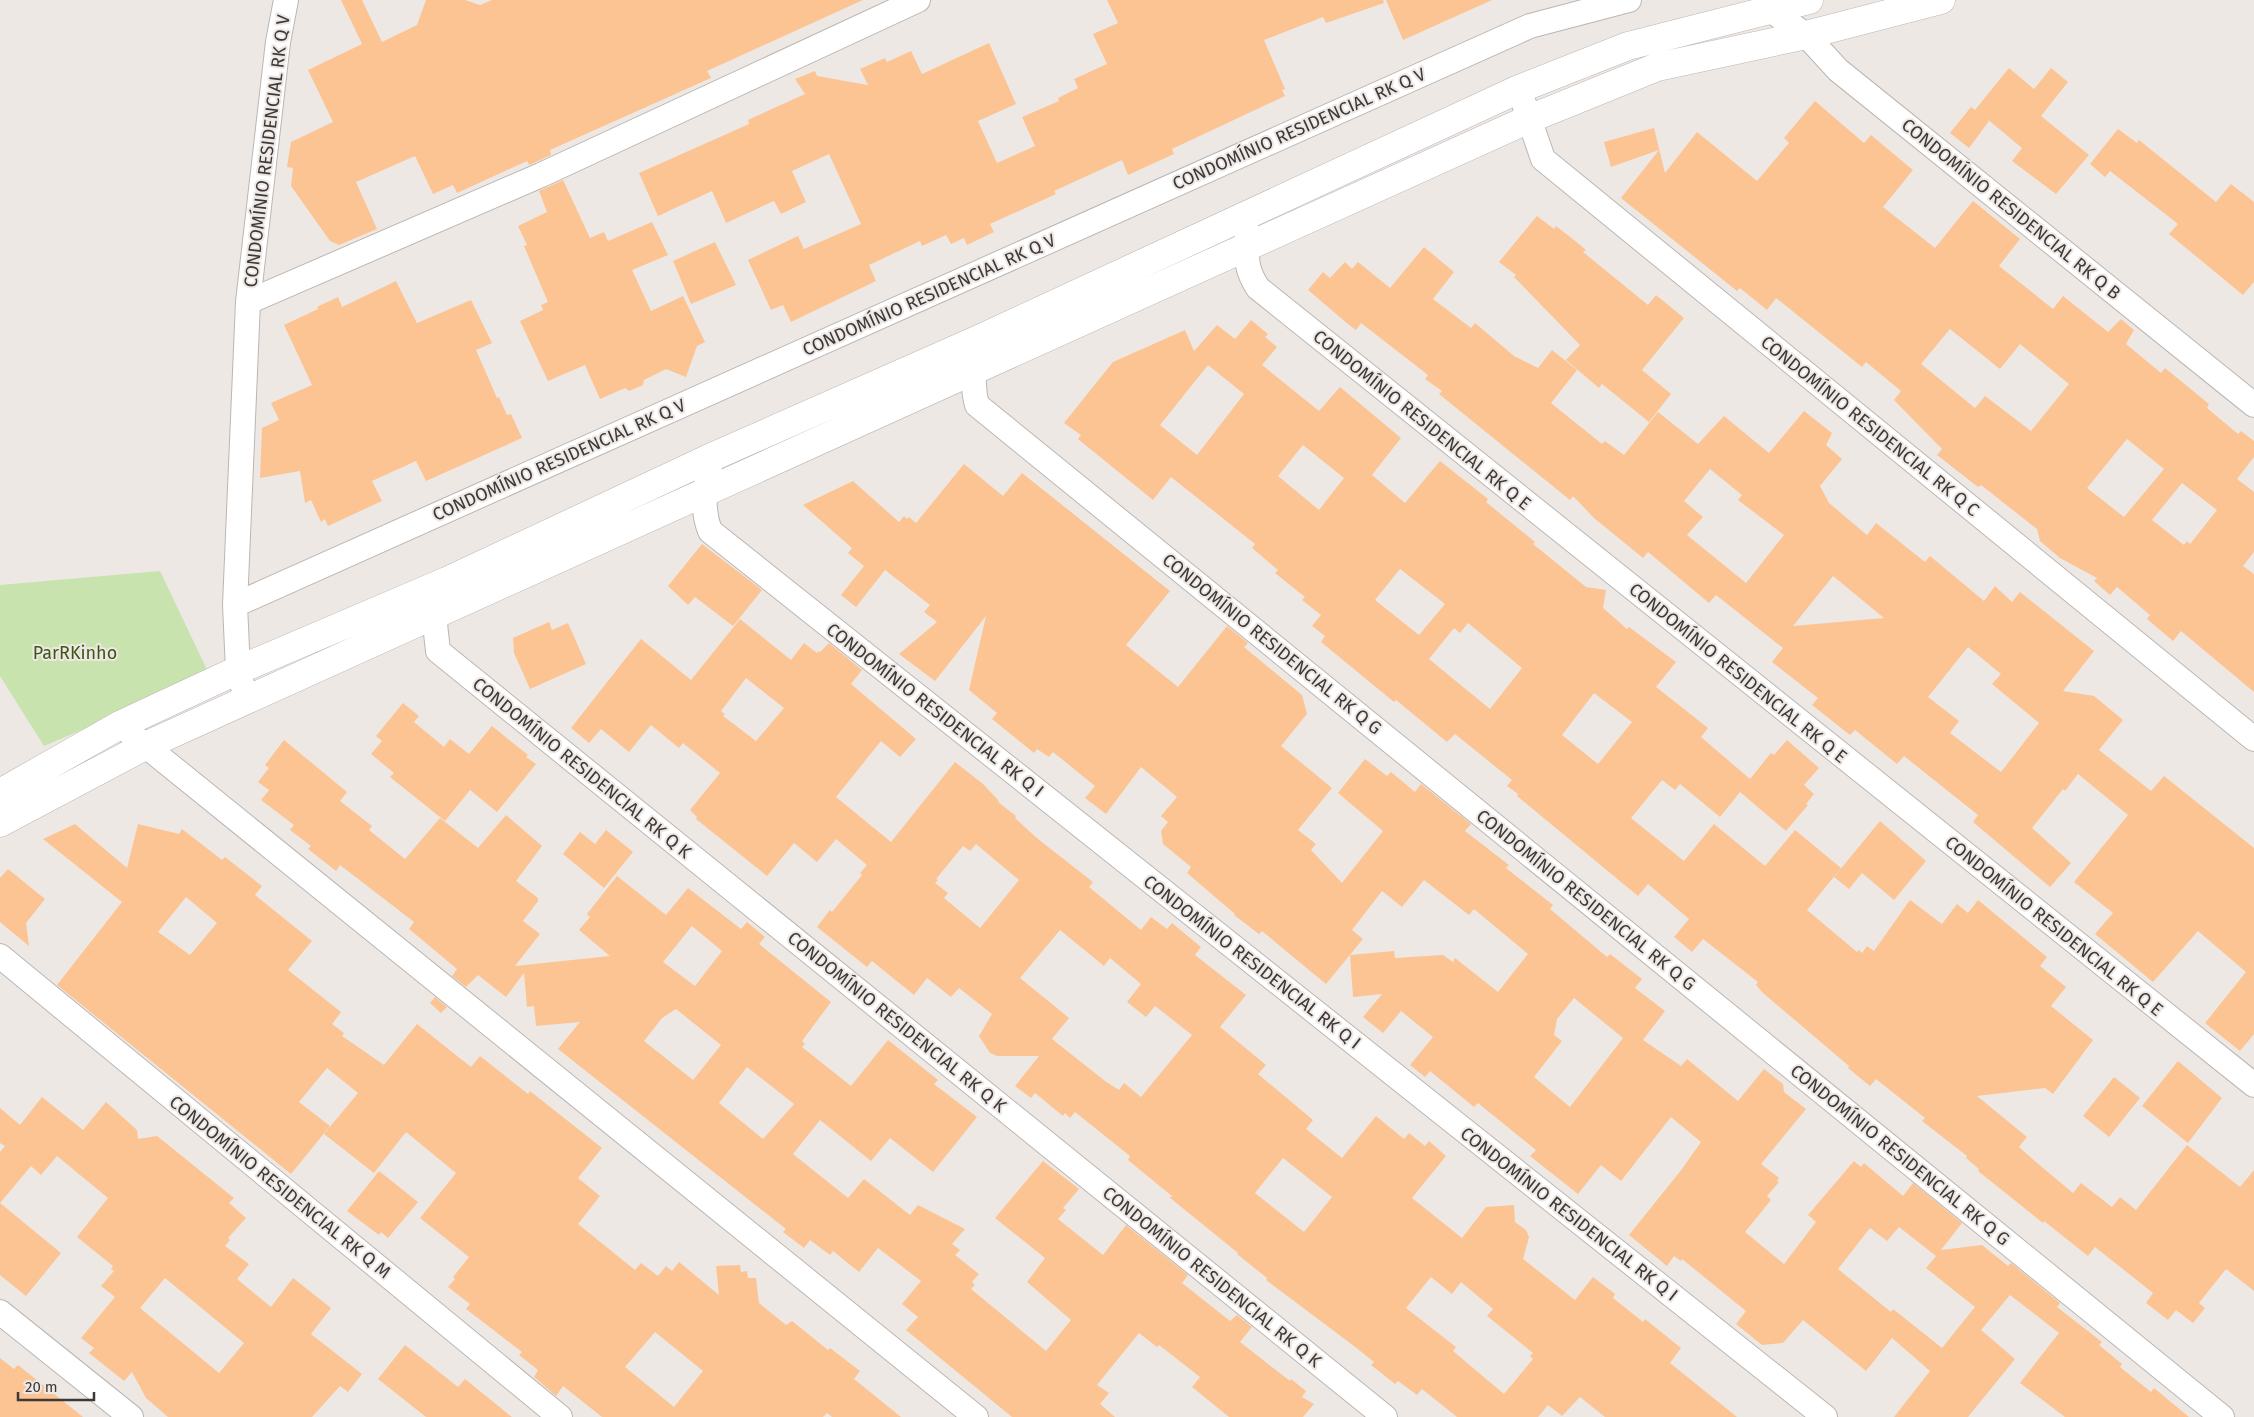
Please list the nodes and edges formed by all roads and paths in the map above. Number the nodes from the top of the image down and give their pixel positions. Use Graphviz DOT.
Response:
graph roads {
  1 [pos="286,0"];
  2 [pos="918,0"];
  3 [pos="1629,0"];
  4 [pos="1809,0"];
  5 [pos="1944,0"];
  6 [pos="1770,10"];
  7 [pos="1806,36"];
  8 [pos="1519,89"];
  9 [pos="1530,119"];
  10 [pos="1247,214"];
  11 [pos="1247,246"];
  12 [pos="248,302"];
  13 [pos="979,339"];
  14 [pos="974,370"];
  15 [pos="2254,405"];
  16 [pos="712,458"];
  17 [pos="704,493"];
  18 [pos="447,581"];
  19 [pos="235,605"];
  20 [pos="438,615"];
  21 [pos="238,670"];
  22 [pos="247,701"];
  23 [pos="120,725"];
  24 [pos="2254,740"];
  25 [pos="145,746"];
  26 [pos="0,793"];
  27 [pos="0,823"];
  28 [pos="0,956"];
  29 [pos="2254,1085"];
  30 [pos="0,1312"];
  31 [pos="131,1417"];
  32 [pos="560,1417"];
  33 [pos="976,1417"];
  34 [pos="1385,1417"];
  35 [pos="1825,1417"];
  36 [pos="2222,1417"];
  1 -- 12 [label="street, CONDOMÍNIO RESIDENCIAL RK Q V"];
  2 -- 12 [label="street, CONDOMÍNIO RESIDENCIAL RK Q V"];
  3 -- 19 [label="street, CONDOMÍNIO RESIDENCIAL RK Q V"];
  4 -- 6 [label="street"];
  5 -- 7 [label="street"];
  6 -- 7 [label="street, CONDOMÍNIO RESIDENCIAL RK Q B"];
  6 -- 8 [label="street"];
  7 -- 9 [label="street"];
  7 -- 15 [label="street, CONDOMÍNIO RESIDENCIAL RK Q B"];
  8 -- 9 [label="street, CONDOMÍNIO RESIDENCIAL RK Q C"];
  8 -- 10 [label="street"];
  9 -- 11 [label="street"];
  9 -- 24 [label="street, CONDOMÍNIO RESIDENCIAL RK Q C"];
  10 -- 11 [label="street, CONDOMÍNIO RESIDENCIAL RK Q E"];
  10 -- 13 [label="street"];
  11 -- 14 [label="street"];
  11 -- 29 [label="street, CONDOMÍNIO RESIDENCIAL RK Q E"];
  12 -- 19 [label="street, CONDOMÍNIO RESIDENCIAL RK Q V"];
  13 -- 14 [label="street, CONDOMÍNIO RESIDENCIAL RK Q G"];
  13 -- 16 [label="street"];
  14 -- 17 [label="street"];
  14 -- 36 [label="street, CONDOMÍNIO RESIDENCIAL RK Q G"];
  16 -- 17 [label="street, CONDOMÍNIO RESIDENCIAL RK Q I"];
  16 -- 18 [label="street"];
  17 -- 20 [label="street"];
  17 -- 35 [label="street, CONDOMÍNIO RESIDENCIAL RK Q I"];
  18 -- 20 [label="street"];
  18 -- 21 [label="street"];
  19 -- 21 [label="street, CONDOMÍNIO RESIDENCIAL RK Q V"];
  20 -- 22 [label="street"];
  20 -- 34 [label="street, CONDOMÍNIO RESIDENCIAL RK Q K"];
  21 -- 22 [label="street, CONDOMÍNIO RESIDENCIAL RK Q V"];
  21 -- 23 [label="street"];
  22 -- 25 [label="street"];
  23 -- 25 [label="street"];
  23 -- 26 [label="street"];
  25 -- 27 [label="street"];
  25 -- 33 [label="street"];
  28 -- 32 [label="street, CONDOMÍNIO RESIDENCIAL RK Q M"];
  30 -- 31 [label="street"];
}
